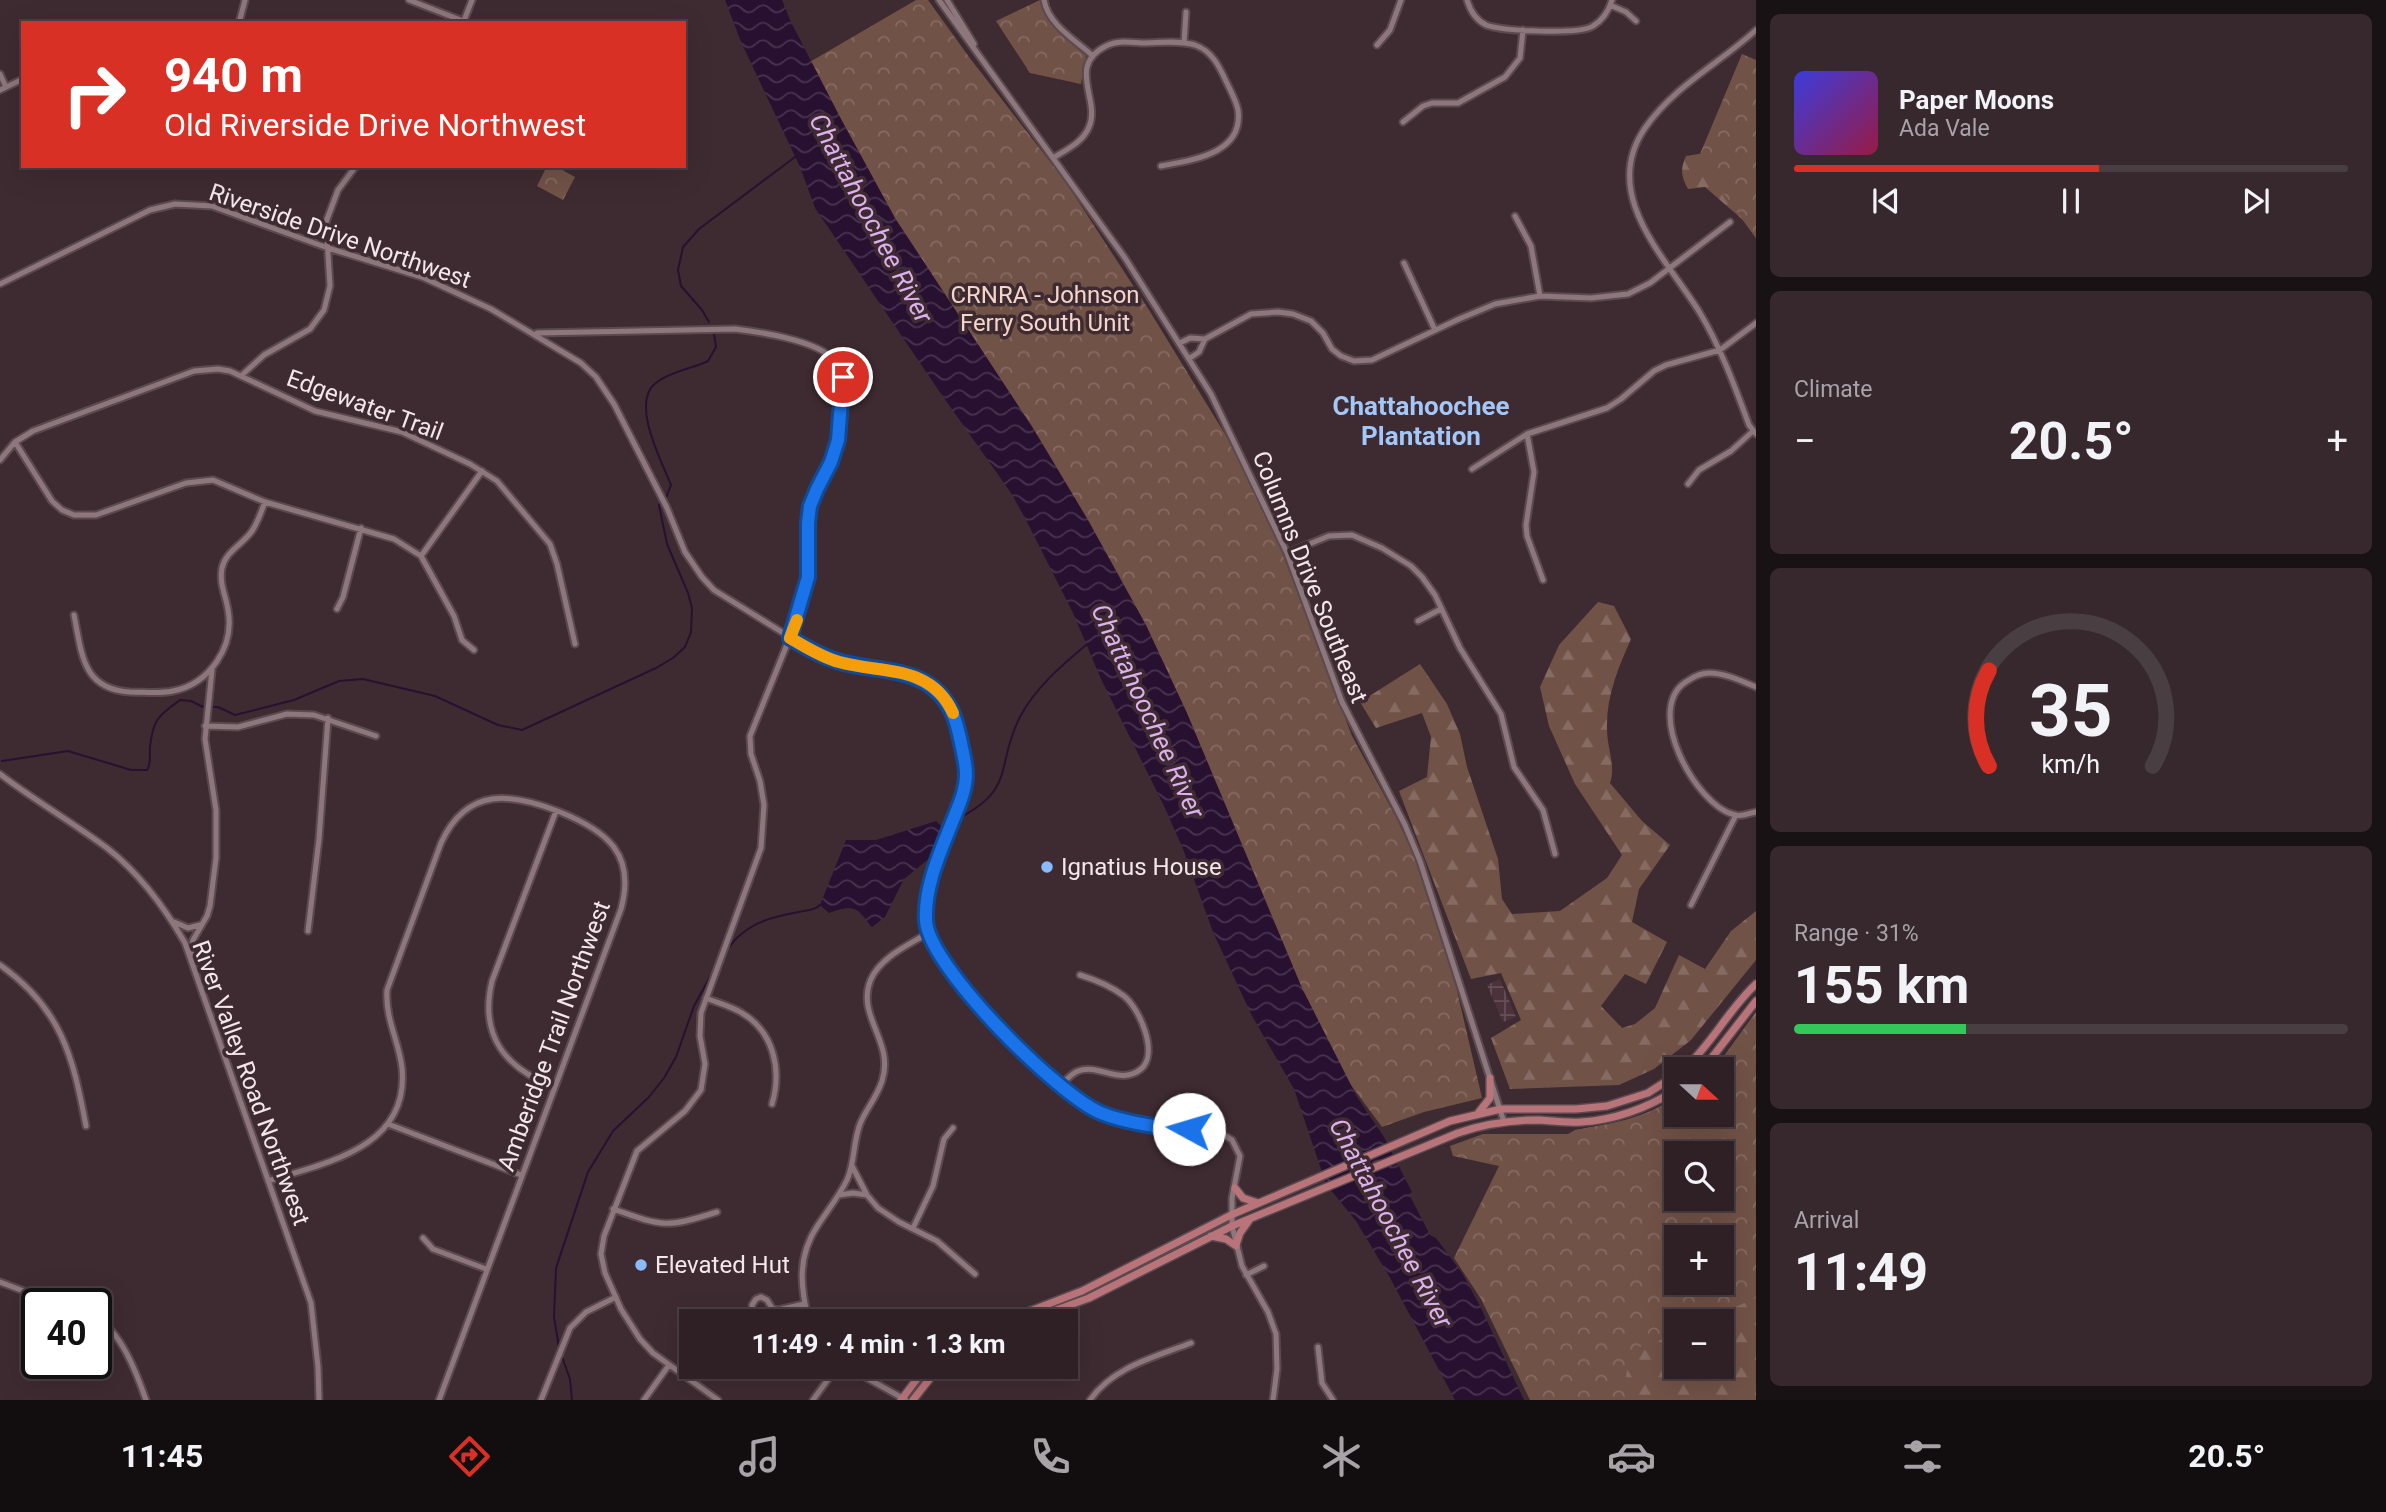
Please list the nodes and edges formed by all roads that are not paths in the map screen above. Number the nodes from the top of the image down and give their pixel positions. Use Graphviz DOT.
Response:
graph roads {
  1 [pos="245,0"];
  2 [pos="409,0"];
  3 [pos="472,0"];
  4 [pos="939,0"];
  5 [pos="947,0"];
  6 [pos="1044,0"];
  7 [pos="1401,0"];
  8 [pos="1467,0"];
  9 [pos="1611,2"];
  10 [pos="1186,12"];
  11 [pos="240,21"];
  12 [pos="461,21"];
  13 [pos="463,21"];
  14 [pos="1636,21"];
  15 [pos="1523,30"];
  16 [pos="1756,30"];
  17 [pos="1184,43"];
  18 [pos="1377,46"];
  19 [pos="978,53"];
  20 [pos="1093,56"];
  21 [pos="0,74"];
  22 [pos="21,80"];
  23 [pos="3,88"];
  24 [pos="1403,122"];
  25 [pos="1053,158"];
  26 [pos="1161,166"];
  27 [pos="354,168"];
  28 [pos="1515,216"];
  29 [pos="1730,222"];
  30 [pos="328,248"];
  31 [pos="1404,263"];
  32 [pos="1670,268"];
  33 [pos="0,284"];
  34 [pos="1540,296"];
  35 [pos="1756,323"];
  36 [pos="1435,330"];
  37 [pos="530,331"];
  38 [pos="1205,339"];
  39 [pos="1180,343"];
  40 [pos="1720,350"];
  41 [pos="1190,358"];
  42 [pos="242,375"];
  43 [pos="1755,433"];
  44 [pos="1527,434"];
  45 [pos="15,442"];
  46 [pos="0,460"];
  47 [pos="1472,469"];
  48 [pos="482,471"];
  49 [pos="1688,484"];
  50 [pos="265,502"];
  51 [pos="361,528"];
  52 [pos="1287,553"];
  53 [pos="421,556"];
  54 [pos="1543,580"];
  55 [pos="337,609"];
  56 [pos="1441,609"];
  57 [pos="74,615"];
  58 [pos="1418,621"];
  59 [pos="790,638"];
  60 [pos="575,644"];
  61 [pos="474,650"];
  62 [pos="212,669"];
  63 [pos="197,682"];
  64 [pos="1756,687"];
  65 [pos="209,695"];
  66 [pos="328,718"];
  67 [pos="205,726"];
  68 [pos="376,736"];
  69 [pos="0,774"];
  70 [pos="6,779"];
  71 [pos="0,784"];
  72 [pos="556,811"];
  73 [pos="1756,812"];
  74 [pos="1736,815"];
  75 [pos="1555,854"];
  76 [pos="1691,905"];
  77 [pos="174,922"];
  78 [pos="203,923"];
  79 [pos="308,931"];
  80 [pos="928,933"];
  81 [pos="191,958"];
  82 [pos="0,965"];
  83 [pos="1080,975"];
  84 [pos="1756,985"];
  85 [pos="706,998"];
  86 [pos="1756,1001"];
  87 [pos="1697,1057"];
  88 [pos="1712,1057"];
  89 [pos="1490,1078"];
  90 [pos="1664,1083"];
  91 [pos="1061,1085"];
  92 [pos="554,1087"];
  93 [pos="1664,1097"];
  94 [pos="772,1104"];
  95 [pos="1501,1109"];
  96 [pos="1477,1113"];
  97 [pos="1504,1122"];
  98 [pos="388,1124"];
  99 [pos="86,1126"];
  100 [pos="953,1128"];
  101 [pos="852,1166"];
  102 [pos="521,1175"];
  103 [pos="268,1181"];
  104 [pos="1234,1188"];
  105 [pos="839,1195"];
  106 [pos="867,1195"];
  107 [pos="1259,1203"];
  108 [pos="613,1209"];
  109 [pos="717,1212"];
  110 [pos="1231,1215"];
  111 [pos="1251,1219"];
  112 [pos="1232,1226"];
  113 [pos="913,1228"];
  114 [pos="1210,1236"];
  115 [pos="423,1238"];
  116 [pos="1236,1246"];
  117 [pos="1264,1266"];
  118 [pos="486,1269"];
  119 [pos="975,1274"];
  120 [pos="1246,1275"];
  121 [pos="0,1282"];
  122 [pos="21,1290"];
  123 [pos="615,1297"];
  124 [pos="804,1304"];
  125 [pos="772,1308"];
  126 [pos="805,1309"];
  127 [pos="1036,1309"];
  128 [pos="1059,1309"];
  129 [pos="112,1331"];
  130 [pos="1191,1343"];
  131 [pos="1318,1347"];
  132 [pos="669,1365"];
  133 [pos="828,1379"];
  134 [pos="868,1379"];
  135 [pos="917,1379"];
  136 [pos="930,1379"];
  137 [pos="903,1399"];
  138 [pos="146,1400"];
  139 [pos="319,1400"];
  140 [pos="439,1400"];
  141 [pos="541,1400"];
  142 [pos="643,1400"];
  143 [pos="718,1400"];
  144 [pos="813,1400"];
  145 [pos="913,1400"];
  146 [pos="1090,1400"];
  147 [pos="1273,1400"];
  148 [pos="1333,1400"];
  1 -- 11 [label="street"];
  2 -- 12 [label="street"];
  3 -- 13 [label="street"];
  4 -- 19 [label="street, Columns Drive Southeast"];
  5 -- 19 [label="street, Columns Drive Southeast"];
  6 -- 20 [label="street"];
  7 -- 18 [label="street"];
  8 -- 15 [label="street"];
  9 -- 14 [label="street"];
  9 -- 15 [label="street"];
  10 -- 17 [label="street"];
  15 -- 24 [label="street"];
  16 -- 32 [label="street"];
  17 -- 20 [label="street"];
  17 -- 26 [label="street"];
  19 -- 25 [label="street, Columns Drive Southeast"];
  20 -- 25 [label="street"];
  21 -- 23 [label="street"];
  22 -- 23 [label="street"];
  25 -- 39 [label="street, Columns Drive Southeast"];
  27 -- 30 [label="street"];
  28 -- 34 [label="street"];
  29 -- 32 [label="street"];
  30 -- 33 [label="street, Riverside Drive Northwest"];
  30 -- 37 [label="street, Riverside Drive Northwest"];
  30 -- 42 [label="street"];
  31 -- 36 [label="street"];
  32 -- 34 [label="street"];
  32 -- 40 [label="street"];
  34 -- 36 [label="street"];
  35 -- 40 [label="street"];
  36 -- 38 [label="street"];
  37 -- 59 [label="street, Riverside Drive Northwest"];
  37 -- 59 [label="street"];
  38 -- 39 [label="street"];
  38 -- 41 [label="street"];
  39 -- 41 [label="street, Columns Drive Southeast"];
  40 -- 43 [label="street"];
  40 -- 44 [label="street"];
  41 -- 52 [label="street, Columns Drive Southeast"];
  42 -- 45 [label="street, Edgewater Trail"];
  42 -- 48 [label="street, Edgewater Trail"];
  43 -- 49 [label="street"];
  44 -- 47 [label="street"];
  44 -- 54 [label="street"];
  45 -- 46 [label="street"];
  45 -- 50 [label="street"];
  48 -- 53 [label="street"];
  48 -- 60 [label="street, Edgewater Trail"];
  50 -- 51 [label="street"];
  50 -- 62 [label="street"];
  51 -- 53 [label="street"];
  51 -- 55 [label="street"];
  52 -- 56 [label="street"];
  52 -- 89 [label="street, Columns Drive Southeast"];
  53 -- 61 [label="street"];
  56 -- 58 [label="street"];
  56 -- 75 [label="street"];
  57 -- 63 [label="street"];
  59 -- 80 [label="street, Riverside Drive Northwest"];
  59 -- 85 [label="street"];
  62 -- 63 [label="street"];
  62 -- 65 [label="street"];
  63 -- 65 [label="street"];
  64 -- 74 [label="street"];
  65 -- 67 [label="street"];
  66 -- 67 [label="street"];
  66 -- 68 [label="street"];
  66 -- 79 [label="street"];
  67 -- 78 [label="street"];
  69 -- 70 [label="street, River Valley Road Northwest"];
  70 -- 71 [label="street"];
  70 -- 77 [label="street, River Valley Road Northwest"];
  72 -- 92 [label="street"];
  72 -- 92 [label="street, Amberidge Trail Northwest"];
  72 -- 98 [label="street, Amberidge Trail Northwest"];
  73 -- 74 [label="street"];
  74 -- 76 [label="street"];
  77 -- 78 [label="street"];
  77 -- 81 [label="street, River Valley Road Northwest"];
  78 -- 81 [label="street"];
  80 -- 91 [label="street, Riverside Drive Northwest"];
  80 -- 101 [label="street"];
  81 -- 103 [label="street, River Valley Road Northwest"];
  82 -- 99 [label="street"];
  83 -- 91 [label="street"];
  84 -- 87 [label="main road"];
  85 -- 94 [label="street"];
  85 -- 108 [label="street"];
  86 -- 88 [label="main road"];
  89 -- 95 [label="street, Columns Drive Southeast"];
  89 -- 96 [label="main road"];
  90 -- 95 [label="main road"];
  91 -- 104 [label="street, Riverside Drive Northwest"];
  92 -- 102 [label="street, Amberidge Trail Northwest"];
  93 -- 97 [label="main road"];
  95 -- 96 [label="main road"];
  95 -- 97 [label="street, Columns Drive Southeast"];
  96 -- 107 [label="main road"];
  97 -- 111 [label="main road"];
  98 -- 102 [label="street"];
  98 -- 103 [label="street, Amberidge Trail Northwest"];
  100 -- 113 [label="street"];
  101 -- 105 [label="street"];
  101 -- 106 [label="street"];
  102 -- 118 [label="street, Amberidge Trail Northwest"];
  103 -- 139 [label="street, River Valley Road Northwest"];
  104 -- 107 [label="main road"];
  104 -- 110 [label="street, Riverside Drive Northwest"];
  105 -- 106 [label="street"];
  105 -- 124 [label="street"];
  106 -- 113 [label="street"];
  107 -- 110 [label="main road"];
  108 -- 109 [label="street"];
  108 -- 123 [label="street"];
  110 -- 112 [label="street, Riverside Drive Northwest"];
  110 -- 127 [label="main road"];
  111 -- 112 [label="main road"];
  111 -- 116 [label="main road"];
  112 -- 114 [label="main road"];
  112 -- 116 [label="street, Riverside Drive Northwest"];
  113 -- 119 [label="street"];
  114 -- 116 [label="main road"];
  114 -- 128 [label="main road"];
  115 -- 118 [label="street"];
  116 -- 120 [label="street, Riverside Drive Northwest"];
  117 -- 120 [label="street"];
  118 -- 140 [label="street, Amberidge Trail Northwest"];
  120 -- 147 [label="street, Riverside Drive Northwest"];
  121 -- 122 [label="street"];
  123 -- 132 [label="street"];
  123 -- 141 [label="street"];
  124 -- 125 [label="street"];
  124 -- 126 [label="street"];
  129 -- 138 [label="street"];
  130 -- 146 [label="street"];
  131 -- 148 [label="street"];
  132 -- 142 [label="street"];
  132 -- 143 [label="street"];
  133 -- 144 [label="street"];
  134 -- 137 [label="street"];
  135 -- 137 [label="main road"];
  136 -- 145 [label="main road"];
}
